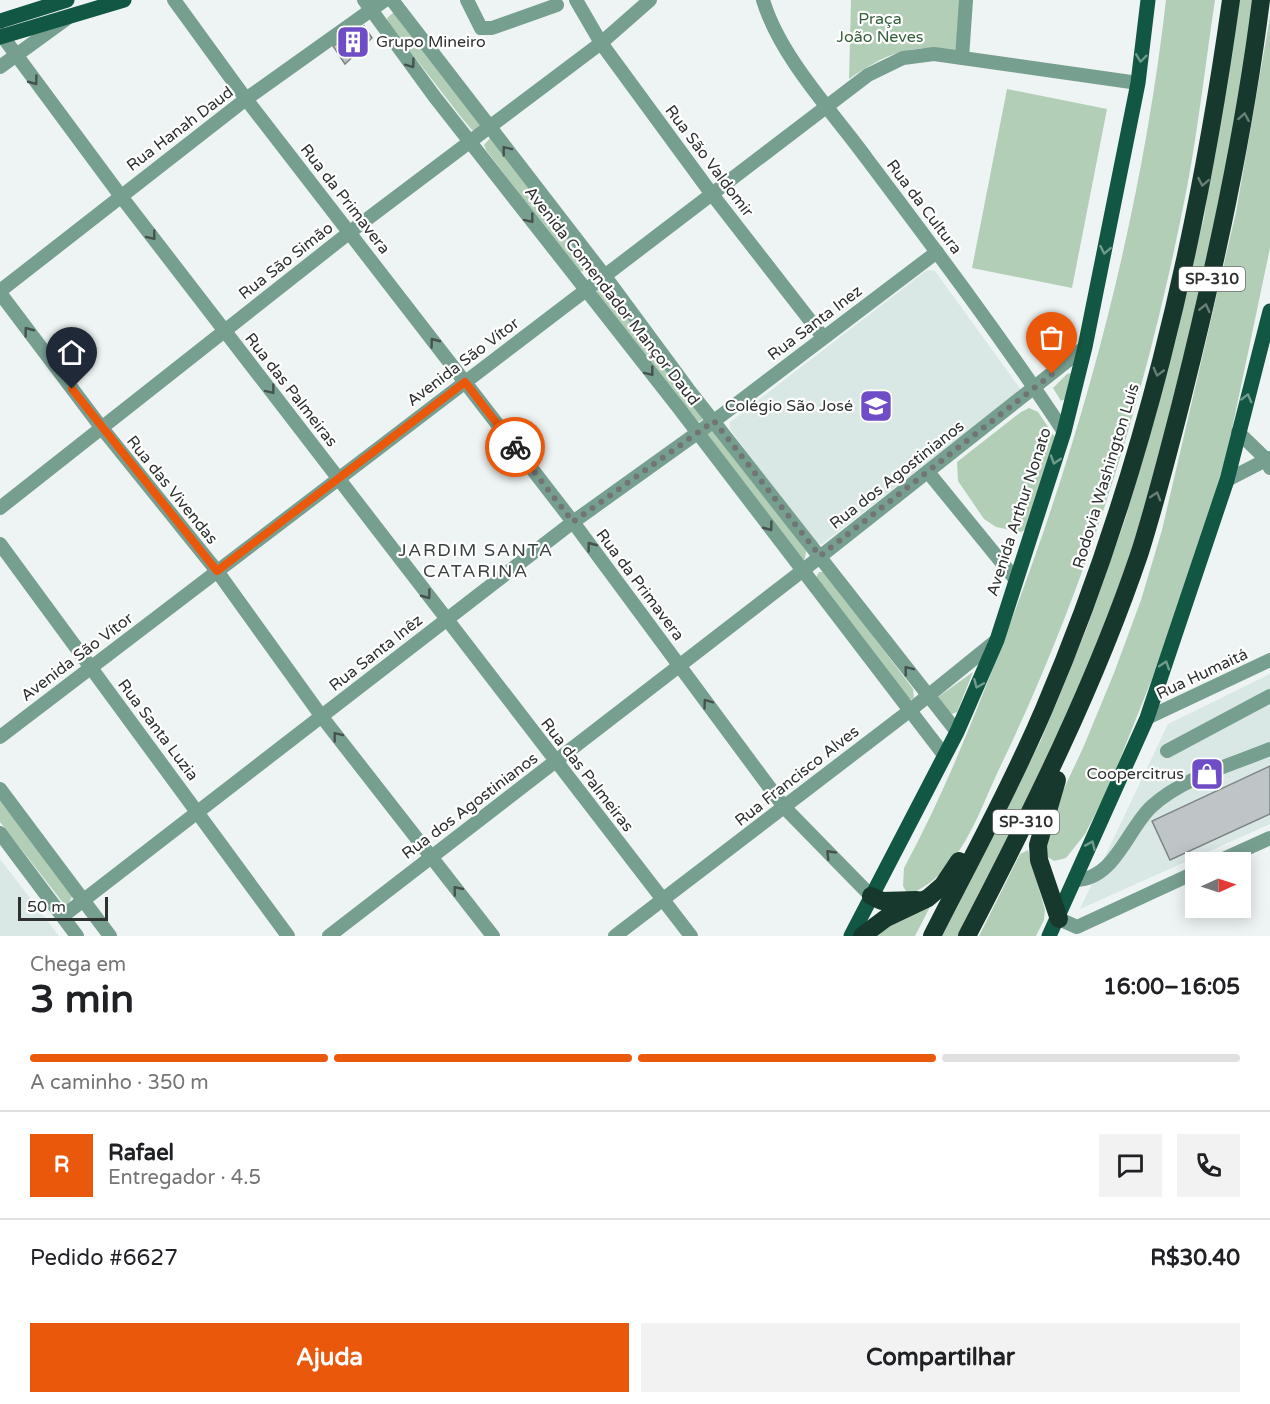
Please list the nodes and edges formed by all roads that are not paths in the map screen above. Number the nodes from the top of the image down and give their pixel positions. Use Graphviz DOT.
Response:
graph roads {
  1 [pos="67,0"];
  2 [pos="124,0"];
  3 [pos="174,0"];
  4 [pos="385,0"];
  5 [pos="392,0"];
  6 [pos="467,0"];
  7 [pos="576,0"];
  8 [pos="650,0"];
  9 [pos="763,0"];
  10 [pos="966,0"];
  11 [pos="1148,0"];
  12 [pos="1231,0"];
  13 [pos="1261,0"];
  14 [pos="368,5"];
  15 [pos="557,5"];
  16 [pos="71,15"];
  17 [pos="0,32"];
  18 [pos="601,44"];
  19 [pos="15,56"];
  20 [pos="962,58"];
  21 [pos="0,67"];
  22 [pos="1138,83"];
  23 [pos="246,99"];
  24 [pos="827,105"];
  25 [pos="489,128"];
  26 [pos="470,142"];
  27 [pos="711,193"];
  28 [pos="120,195"];
  29 [pos="350,232"];
  30 [pos="937,252"];
  31 [pos="604,275"];
  32 [pos="586,290"];
  33 [pos="0,292"];
  34 [pos="1270,311"];
  35 [pos="224,330"];
  36 [pos="823,337"];
  37 [pos="1085,347"];
  38 [pos="465,382"];
  39 [pos="1035,388"];
  40 [pos="714,421"];
  41 [pos="101,427"];
  42 [pos="697,432"];
  43 [pos="1064,432"];
  44 [pos="1238,432"];
  45 [pos="1269,462"];
  46 [pos="928,472"];
  47 [pos="339,479"];
  48 [pos="1227,480"];
  49 [pos="0,508"];
  50 [pos="573,522"];
  51 [pos="0,544"];
  52 [pos="820,556"];
  53 [pos="217,571"];
  54 [pos="802,571"];
  55 [pos="1016,580"];
  56 [pos="446,620"];
  57 [pos="997,640"];
  58 [pos="1270,660"];
  59 [pos="679,665"];
  60 [pos="91,667"];
  61 [pos="928,696"];
  62 [pos="1270,696"];
  63 [pos="1080,705"];
  64 [pos="908,712"];
  65 [pos="322,717"];
  66 [pos="1147,718"];
  67 [pos="957,732"];
  68 [pos="0,737"];
  69 [pos="1270,749"];
  70 [pos="1167,751"];
  71 [pos="944,755"];
  72 [pos="555,762"];
  73 [pos="0,789"];
  74 [pos="784,807"];
  75 [pos="199,812"];
  76 [pos="990,823"];
  77 [pos="0,833"];
  78 [pos="1270,838"];
  79 [pos="1239,852"];
  80 [pos="429,857"];
  81 [pos="1185,877"];
  82 [pos="1076,880"];
  83 [pos="871,896"];
  84 [pos="928,898"];
  85 [pos="83,899"];
  86 [pos="665,900"];
  87 [pos="63,916"];
  88 [pos="1059,919"];
  89 [pos="78,936"];
  90 [pos="110,936"];
  91 [pos="288,936"];
  92 [pos="329,936"];
  93 [pos="493,936"];
  94 [pos="615,936"];
  95 [pos="692,936"];
  96 [pos="851,936"];
  97 [pos="862,936"];
  98 [pos="932,936"];
  99 [pos="967,936"];
  100 [pos="1049,936"];
  1 -- 17 [label="main road"];
  2 -- 16 [label="main road"];
  3 -- 23 [label="street, Rua da Primavera"];
  4 -- 14 [label="street, Rua Hanah Daud"];
  5 -- 25 [label="street, Avenida Comendador Mançor Daud"];
  6 -- 15 [label="street"];
  7 -- 18 [label="street, Rua São Valdomir"];
  8 -- 18 [label="street, Rua São Simão"];
  9 -- 24 [label="street, Rua da Cultura"];
  10 -- 20 [label="street"];
  11 -- 22 [label="main road, Avenida Arthur Nonato, one-way"];
  12 -- 76 [label="highway, Rodovia Washington Luís / SP-310, one-way"];
  63 -- 13 [label="highway, SP-310, one-way"];
  14 -- 23 [label="street, Rua Hanah Daud"];
  14 -- 26 [label="street, Avenida Comendador Mançor Daud, one-way"];
  16 -- 17 [label="main road"];
  16 -- 19 [label="street"];
  17 -- 19 [label="street, Rua das Palmeiras"];
  18 -- 25 [label="street, Rua São Simão"];
  18 -- 27 [label="street, Rua São Valdomir"];
  19 -- 21 [label="street"];
  19 -- 28 [label="street, Rua das Palmeiras, one-way"];
  20 -- 22 [label="street, Avenida São Vítor"];
  20 -- 24 [label="street, Avenida São Vítor"];
  22 -- 37 [label="main road, Avenida Arthur Nonato, one-way"];
  23 -- 28 [label="street, Rua Hanah Daud"];
  23 -- 29 [label="street, Rua da Primavera"];
  24 -- 27 [label="street, Avenida São Vítor"];
  24 -- 30 [label="street, Rua da Cultura"];
  25 -- 26 [label="street, Rua São Simão"];
  31 -- 25 [label="street, Avenida Comendador Mançor Daud, one-way"];
  26 -- 29 [label="street, Rua São Simão"];
  26 -- 32 [label="street, Avenida Comendador Mançor Daud, one-way"];
  27 -- 31 [label="street, Avenida São Vítor"];
  27 -- 36 [label="street, Rua São Valdomir"];
  28 -- 33 [label="street, Rua Hanah Daud"];
  28 -- 35 [label="street, Rua das Palmeiras, one-way"];
  29 -- 35 [label="street, Rua São Simão"];
  38 -- 29 [label="street, Rua da Primavera, one-way"];
  30 -- 36 [label="street, Rua Santa Inez"];
  30 -- 39 [label="street, Rua da Cultura"];
  31 -- 32 [label="street, Avenida São Vítor"];
  31 -- 40 [label="street, Avenida Comendador Mançor Daud"];
  32 -- 38 [label="street, Avenida São Vítor"];
  32 -- 42 [label="street, Avenida Comendador Mançor Daud, one-way"];
  41 -- 33 [label="street, Rua das Vivendas, one-way"];
  44 -- 34 [label="main road, one-way"];
  35 -- 41 [label="street, Rua São Simão"];
  35 -- 47 [label="street, Rua das Palmeiras, one-way"];
  36 -- 40 [label="street, Rua Santa Inez"];
  37 -- 39 [label="street, Rua dos Agostinianos"];
  37 -- 43 [label="main road, Avenida Arthur Nonato"];
  38 -- 47 [label="street, Avenida São Vítor"];
  38 -- 50 [label="street, Rua da Primavera"];
  39 -- 43 [label="street, Rua da Cultura"];
  39 -- 46 [label="street, Rua dos Agostinianos"];
  40 -- 42 [label="street, Rua Santa Inêz"];
  40 -- 52 [label="street, Avenida Comendador Mançor Daud"];
  41 -- 49 [label="street, Rua São Simão"];
  41 -- 53 [label="street, Rua das Vivendas"];
  42 -- 50 [label="street, Rua Santa Inêz"];
  42 -- 54 [label="street, Avenida Comendador Mançor Daud, one-way"];
  43 -- 55 [label="main road, Avenida Arthur Nonato, one-way"];
  44 -- 45 [label="street"];
  44 -- 48 [label="main road"];
  45 -- 48 [label="street"];
  46 -- 52 [label="street, Rua dos Agostinianos"];
  46 -- 55 [label="street"];
  47 -- 53 [label="street, Avenida São Vítor"];
  47 -- 56 [label="street, Rua das Palmeiras, one-way"];
  66 -- 48 [label="main road, one-way"];
  50 -- 56 [label="street, Rua Santa Inêz"];
  59 -- 50 [label="street, Rua da Primavera, one-way"];
  51 -- 60 [label="street, Rua Santa Luzia"];
  52 -- 54 [label="street, Rua dos Agostinianos"];
  61 -- 52 [label="street, Avenida Comendador Mançor Daud, one-way"];
  53 -- 60 [label="street, Avenida São Vítor"];
  53 -- 65 [label="street, Rua das Vivendas"];
  54 -- 59 [label="street, Rua dos Agostinianos"];
  54 -- 64 [label="street, Avenida Comendador Mançor Daud"];
  55 -- 57 [label="main road, Avenida Arthur Nonato"];
  56 -- 65 [label="street, Rua Santa Inêz"];
  56 -- 72 [label="street, Rua das Palmeiras"];
  57 -- 61 [label="street, Rua Francisco Alves"];
  57 -- 67 [label="main road, Avenida Arthur Nonato, one-way"];
  58 -- 66 [label="street, Rua Humaitá"];
  59 -- 72 [label="street, Rua dos Agostinianos"];
  74 -- 59 [label="street, Rua da Primavera, one-way"];
  60 -- 68 [label="street, Avenida São Vítor"];
  60 -- 75 [label="street, Rua Santa Luzia"];
  61 -- 64 [label="street, Rua Francisco Alves"];
  61 -- 67 [label="street, Avenida Comendador Mançor Daud"];
  62 -- 70 [label="street"];
  63 -- 88 [label="highway"];
  63 -- 99 [label="highway, SP-310"];
  64 -- 71 [label="street, Avenida Comendador Mançor Daud"];
  64 -- 74 [label="street, Rua Francisco Alves"];
  65 -- 75 [label="street, Rua Santa Inêz"];
  80 -- 65 [label="street, Rua das Vivendas, one-way"];
  82 -- 66 [label="main road, one-way"];
  67 -- 71 [label="main road, Avenida Arthur Nonato"];
  69 -- 82 [label="street"];
  71 -- 83 [label="main road, Avenida Arthur Nonato"];
  72 -- 80 [label="street, Rua dos Agostinianos"];
  72 -- 86 [label="street, Rua das Palmeiras"];
  73 -- 85 [label="street"];
  83 -- 74 [label="street, Rua da Primavera, one-way"];
  74 -- 86 [label="street, Rua Francisco Alves"];
  75 -- 85 [label="street, Rua Santa Inêz"];
  75 -- 91 [label="street, Rua Santa Luzia"];
  76 -- 84 [label="highway"];
  76 -- 98 [label="highway, Rodovia Washington Luís / SP-310"];
  77 -- 87 [label="street"];
  78 -- 79 [label="street"];
  80 -- 92 [label="street, Rua dos Agostinianos"];
  93 -- 80 [label="street, Rua das Vivendas, one-way"];
  81 -- 88 [label="street"];
  82 -- 88 [label="main road"];
  83 -- 84 [label="highway"];
  83 -- 96 [label="main road, Avenida Arthur Nonato"];
  84 -- 97 [label="highway"];
  85 -- 87 [label="street, Rua Santa Inêz"];
  85 -- 90 [label="street"];
  86 -- 94 [label="street, Rua Francisco Alves"];
  86 -- 95 [label="street, Rua das Palmeiras"];
  87 -- 89 [label="street"];
  88 -- 100 [label="main road"];
}
